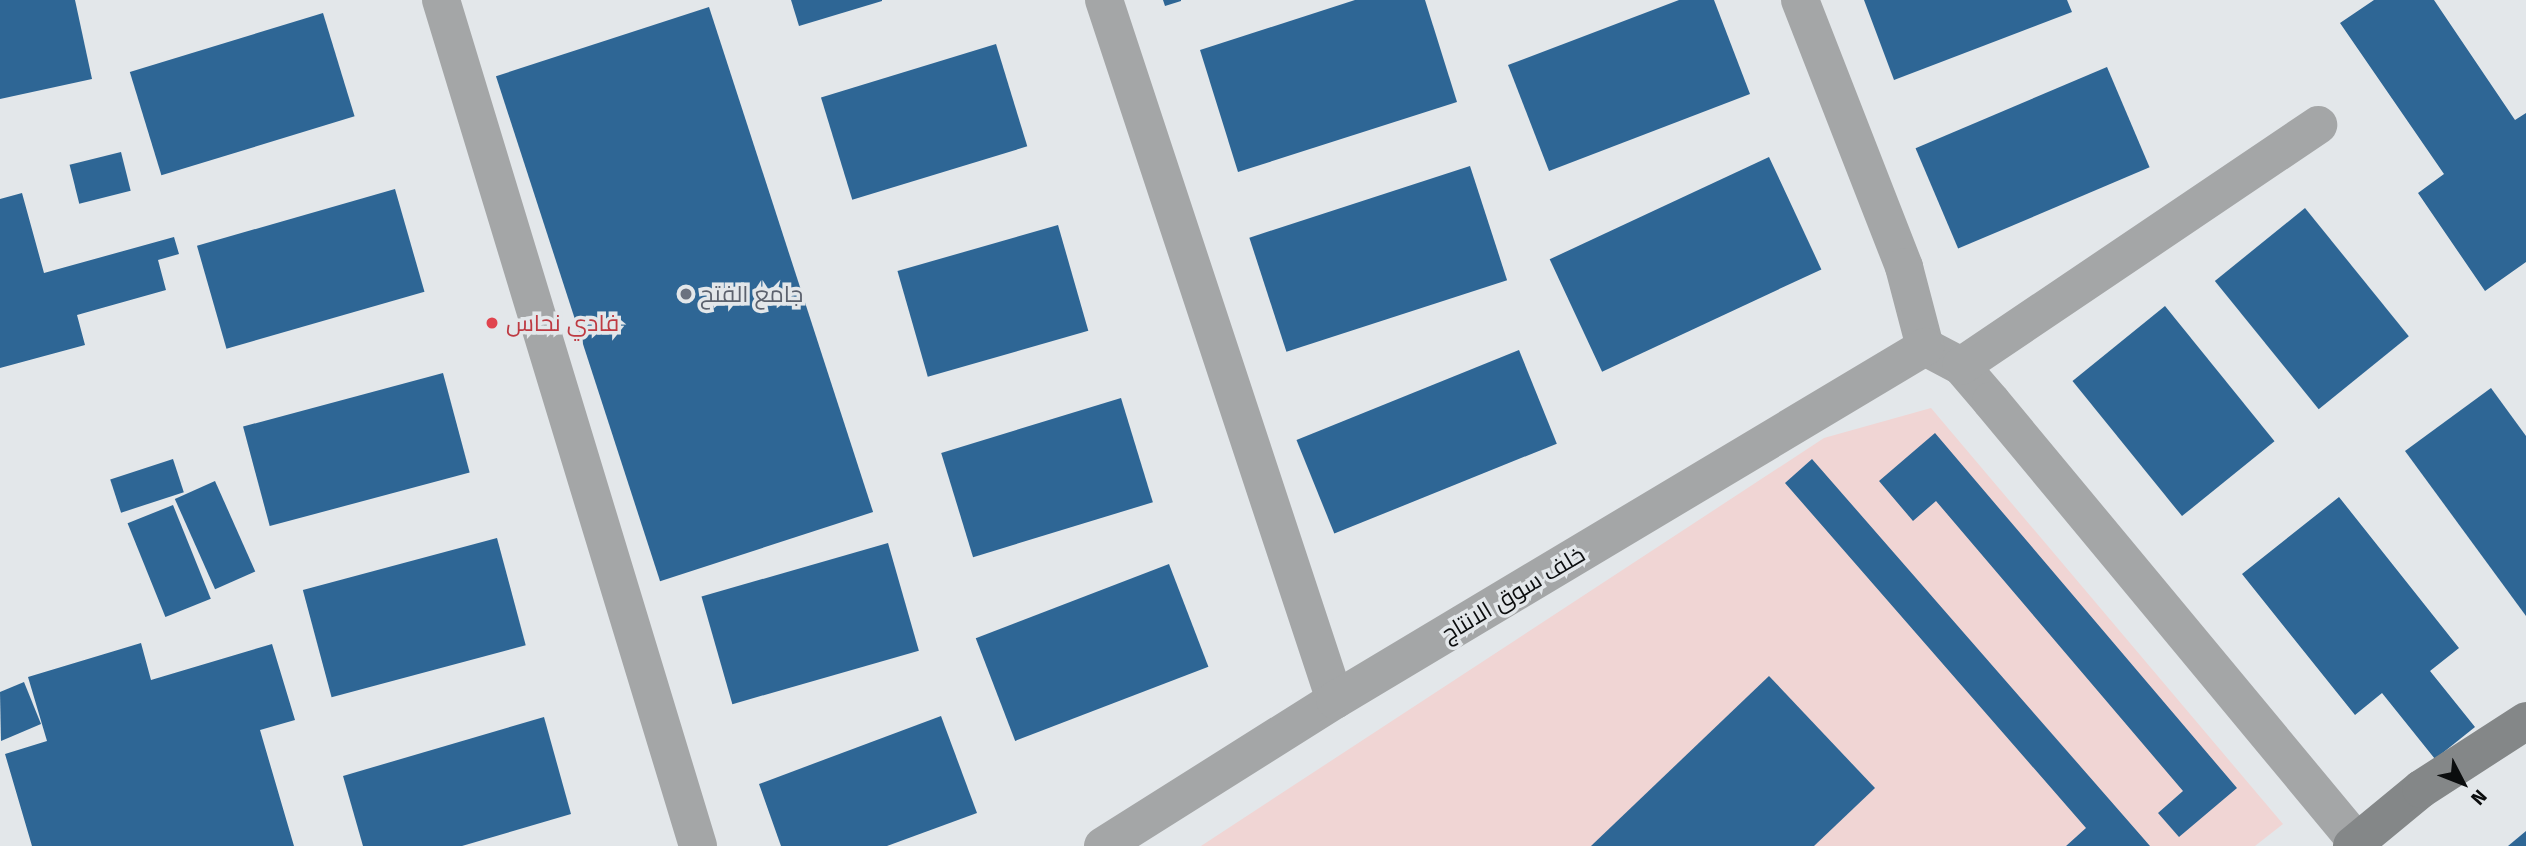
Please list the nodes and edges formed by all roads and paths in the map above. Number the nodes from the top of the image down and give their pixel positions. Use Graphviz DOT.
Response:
graph roads {
  1 [pos="441,0"];
  2 [pos="1104,0"];
  3 [pos="1800,0"];
  4 [pos="2318,125"];
  5 [pos="1925,347"];
  6 [pos="1961,366"];
  7 [pos="1335,700"];
  8 [pos="2526,722"];
  9 [pos="2354,844"];
  10 [pos="698,846"];
  11 [pos="1104,846"];
  1 -- 10 [label="street"];
  2 -- 7 [label="street"];
  3 -- 5 [label="street"];
  4 -- 6 [label="street"];
  5 -- 6 [label="street"];
  5 -- 7 [label="street, خلف سوق الانتاج"];
  6 -- 9 [label="street"];
  7 -- 11 [label="street, خلف سوق الانتاج"];
  8 -- 9 [label="street"];
}
